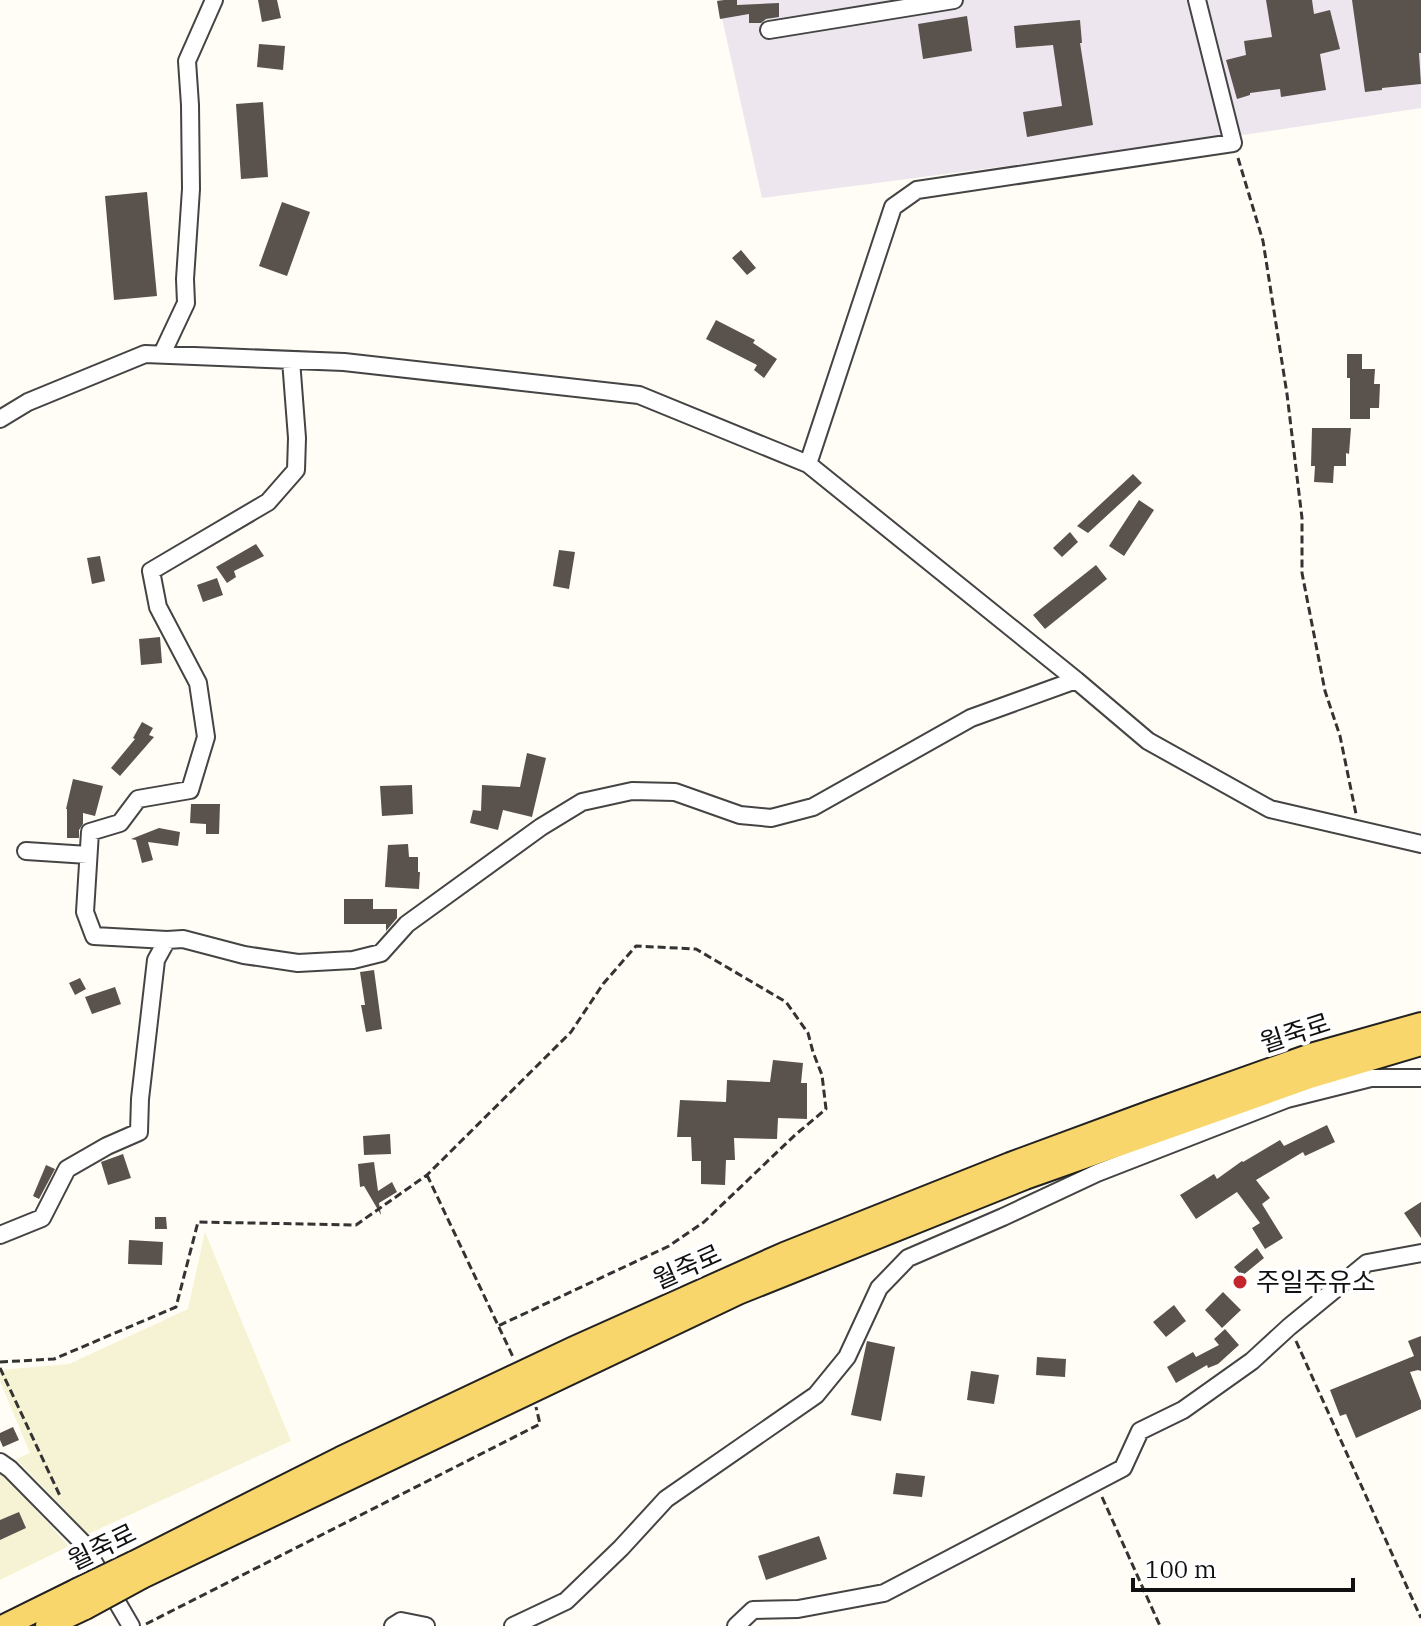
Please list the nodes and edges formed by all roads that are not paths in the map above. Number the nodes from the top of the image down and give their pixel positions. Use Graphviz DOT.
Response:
graph roads {
  1 [pos="214,0"];
  2 [pos="954,0"];
  3 [pos="1197,0"];
  4 [pos="769,30"];
  5 [pos="162,354"];
  6 [pos="291,360"];
  7 [pos="0,419"];
  8 [pos="808,464"];
  9 [pos="1076,680"];
  10 [pos="1421,844"];
  11 [pos="26,851"];
  12 [pos="88,855"];
  13 [pos="167,940"];
  14 [pos="1421,1024"];
  15 [pos="1421,1044"];
  16 [pos="1421,1078"];
  17 [pos="0,1235"];
  18 [pos="1421,1253"];
  19 [pos="0,1462"];
  20 [pos="138,1570"];
  21 [pos="81,1599"];
  22 [pos="4,1626"];
  23 [pos="47,1626"];
  24 [pos="131,1626"];
  25 [pos="393,1626"];
  26 [pos="426,1626"];
  27 [pos="513,1626"];
  28 [pos="736,1626"];
  1 -- 5 [label="street"];
  2 -- 4 [label="street"];
  3 -- 8 [label="street"];
  5 -- 6 [label="street"];
  5 -- 7 [label="street"];
  6 -- 8 [label="street"];
  6 -- 12 [label="street"];
  8 -- 9 [label="street"];
  9 -- 10 [label="street"];
  9 -- 13 [label="street"];
  11 -- 12 [label="street"];
  12 -- 13 [label="street"];
  13 -- 17 [label="street"];
  14 -- 20 [label="main road, 월죽로"];
  15 -- 20 [label="main road, 월죽로"];
  16 -- 27 [label="street"];
  18 -- 28 [label="street"];
  19 -- 24 [label="street"];
  20 -- 21 [label="main road, bridge"];
  21 -- 22 [label="main road, 월죽로"];
  21 -- 23 [label="main road, 월죽로"];
  25 -- 26 [label="street"];
}
